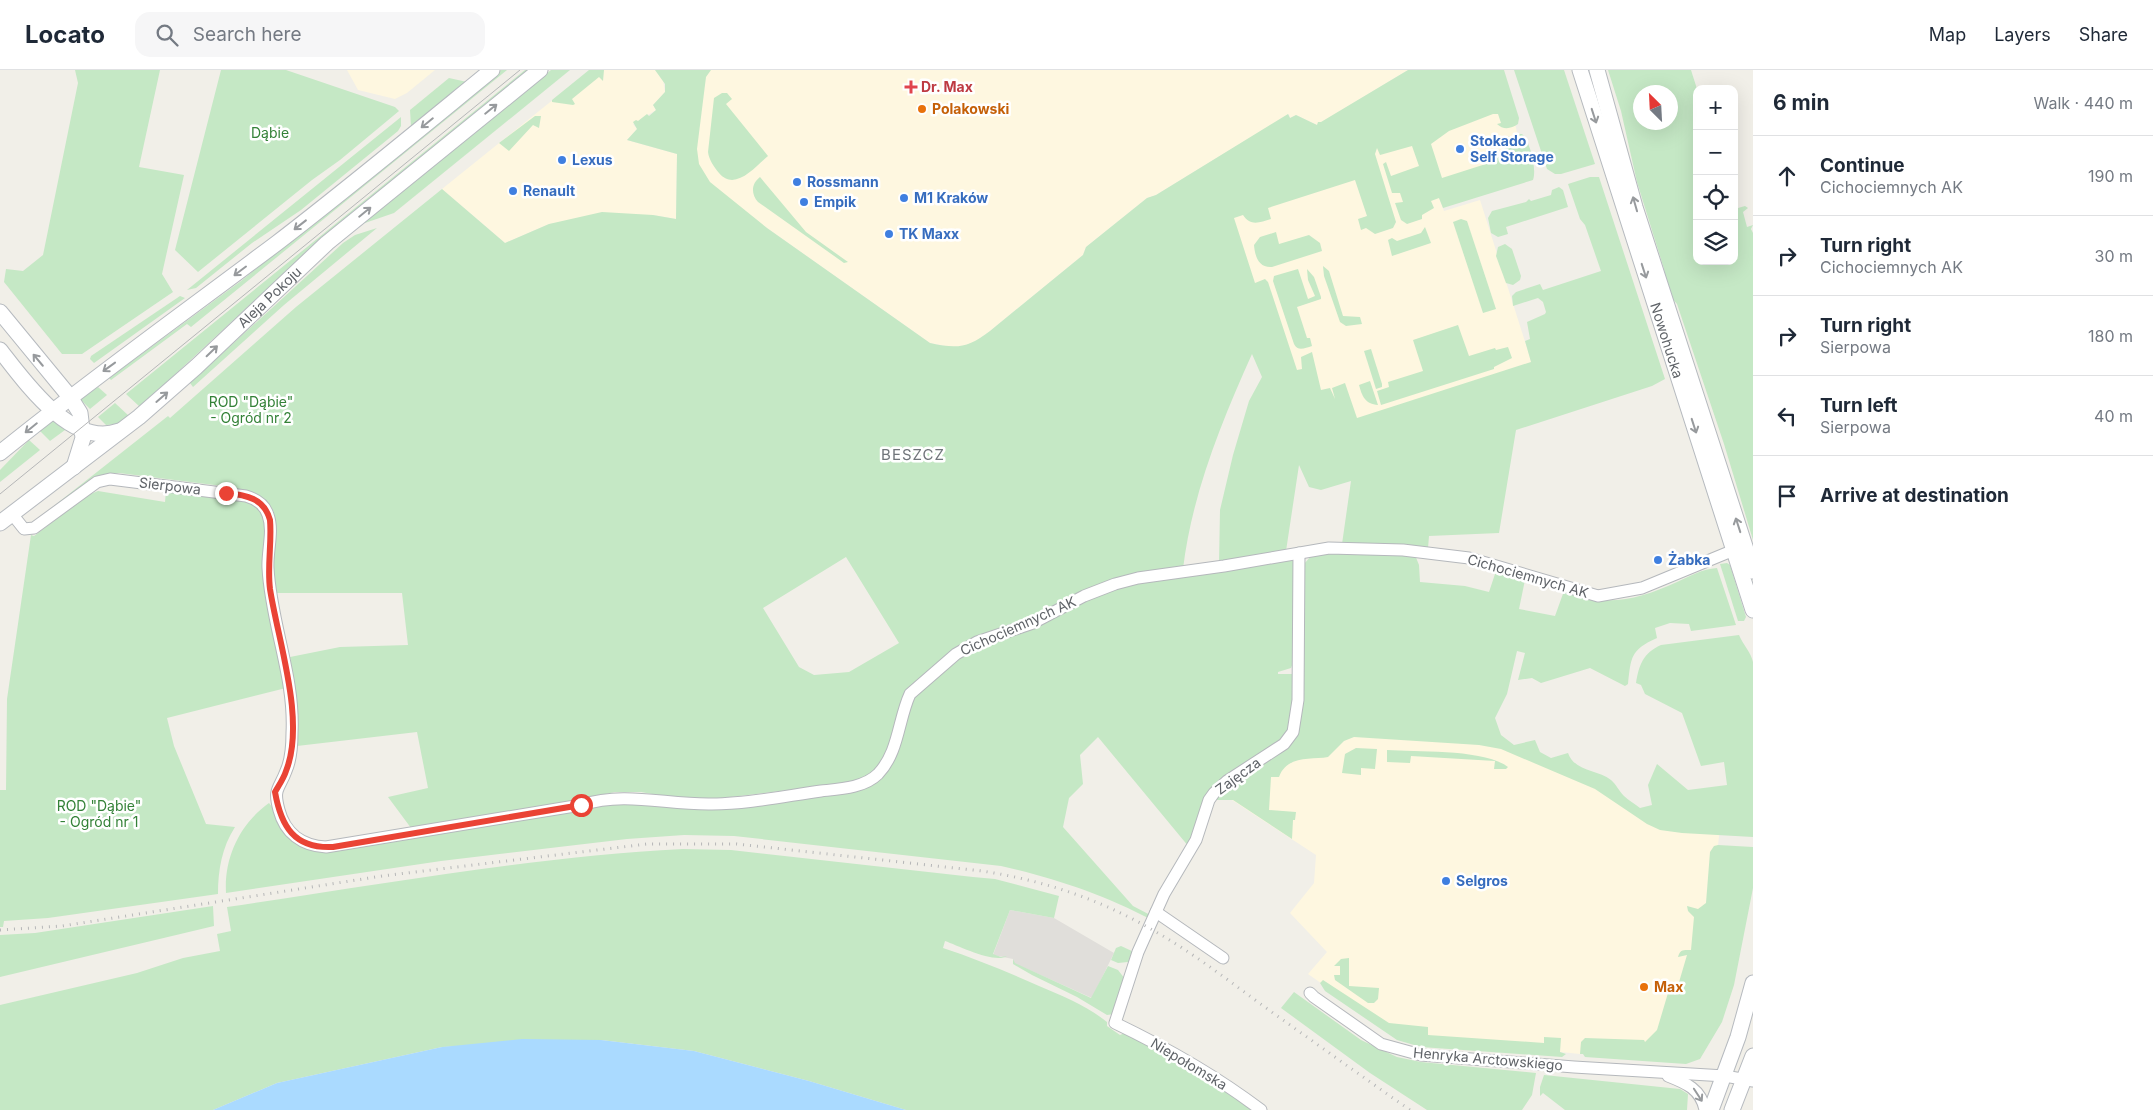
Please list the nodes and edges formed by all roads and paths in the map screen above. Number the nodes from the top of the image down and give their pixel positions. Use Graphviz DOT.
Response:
graph roads {
  1 [pos="492,70"];
  2 [pos="540,70"];
  3 [pos="1580,70"];
  4 [pos="1597,70"];
  5 [pos="0,312"];
  6 [pos="0,350"];
  7 [pos="70,398"];
  8 [pos="53,410"];
  9 [pos="127,427"];
  10 [pos="84,431"];
  11 [pos="0,454"];
  12 [pos="73,468"];
  13 [pos="6,519"];
  14 [pos="1734,550"];
  15 [pos="1299,553"];
  16 [pos="1753,571"];
  17 [pos="1753,610"];
  18 [pos="275,792"];
  19 [pos="1156,912"];
  20 [pos="1223,958"];
  21 [pos="1753,983"];
  22 [pos="1310,993"];
  23 [pos="1115,1023"];
  24 [pos="1753,1056"];
  25 [pos="1655,1071"];
  26 [pos="1725,1076"];
  27 [pos="1750,1082"];
  28 [pos="1261,1110"];
  29 [pos="1705,1110"];
  30 [pos="1711,1110"];
  31 [pos="1732,1110"];
  1 -- 7 [label="main road, one-way"];
  9 -- 2 [label="main road, Aleja Pokoju, one-way"];
  3 -- 14 [label="main road, Nowohucka, one-way"];
  16 -- 4 [label="main road, Nowohucka, one-way"];
  7 -- 5 [label="main road, one-way"];
  6 -- 8 [label="main road"];
  7 -- 8 [label="main road"];
  7 -- 10 [label="main road"];
  8 -- 10 [label="main road"];
  8 -- 11 [label="main road, one-way"];
  9 -- 10 [label="main road"];
  9 -- 12 [label="main road, Aleja Pokoju"];
  10 -- 12 [label="main road"];
  12 -- 13 [label="main road, Aleja Pokoju"];
  13 -- 18 [label="street, Sierpowa"];
  14 -- 15 [label="street, Cichociemnych AK"];
  14 -- 17 [label="main road, Nowohucka"];
  15 -- 18 [label="street, Cichociemnych AK"];
  15 -- 19 [label="street, Zajęcza"];
  19 -- 20 [label="street"];
  19 -- 23 [label="street, Zajęcza"];
  21 -- 26 [label="main road"];
  22 -- 25 [label="street, Henryka Arctowskiego"];
  23 -- 28 [label="street, Niepołomska"];
  24 -- 27 [label="main road"];
  25 -- 26 [label="street, Henryka Arctowskiego"];
  25 -- 29 [label="street, Henryka Arctowskiego, one-way"];
  26 -- 27 [label="street"];
  26 -- 30 [label="main road"];
  27 -- 31 [label="main road"];
}
